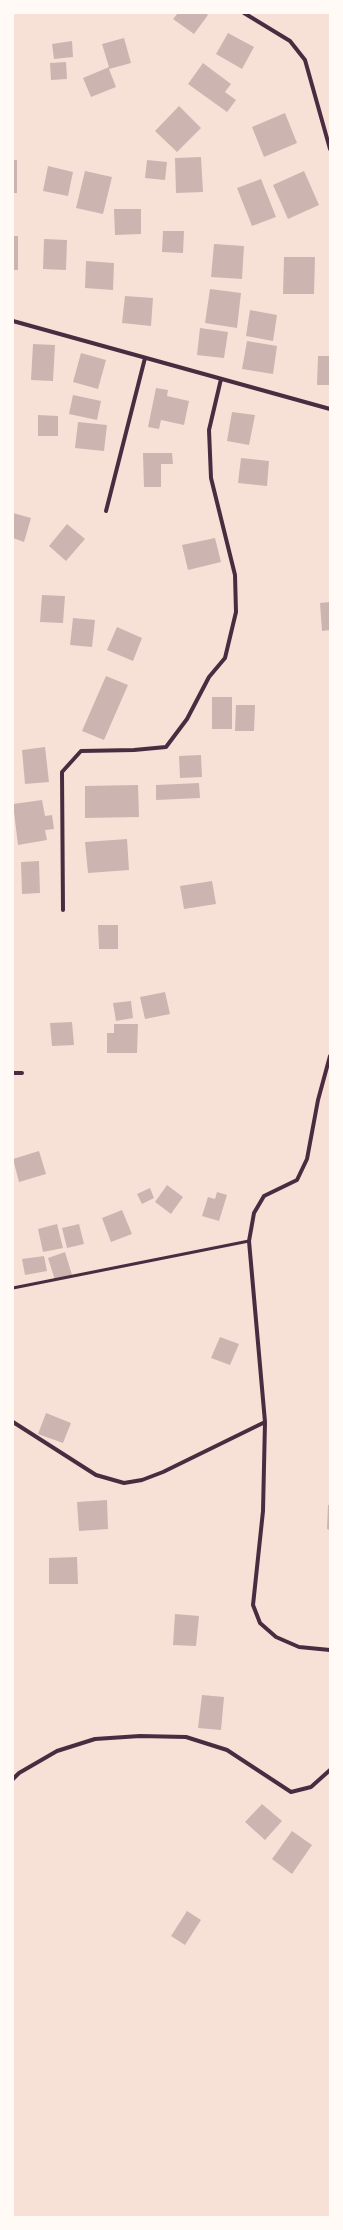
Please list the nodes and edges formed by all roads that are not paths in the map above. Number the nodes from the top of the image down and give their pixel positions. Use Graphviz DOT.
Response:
graph roads {
  1 [pos="244,13"];
  2 [pos="330,149"];
  3 [pos="13,321"];
  4 [pos="145,358"];
  5 [pos="221,379"];
  6 [pos="330,409"];
  7 [pos="106,511"];
  8 [pos="62,910"];
  9 [pos="330,1056"];
  10 [pos="13,1073"];
  11 [pos="22,1073"];
  12 [pos="249,1241"];
  13 [pos="13,1288"];
  14 [pos="13,1422"];
  15 [pos="265,1422"];
  16 [pos="330,1650"];
  17 [pos="330,1770"];
  18 [pos="13,1779"];
  1 -- 2 [label="street"];
  3 -- 4 [label="street"];
  4 -- 5 [label="street"];
  4 -- 7 [label="street"];
  5 -- 6 [label="street"];
  5 -- 8 [label="street"];
  9 -- 12 [label="street"];
  10 -- 11 [label="street"];
  12 -- 13 [label="lane"];
  12 -- 15 [label="street"];
  14 -- 15 [label="street"];
  15 -- 16 [label="street"];
  17 -- 18 [label="street"];
}
